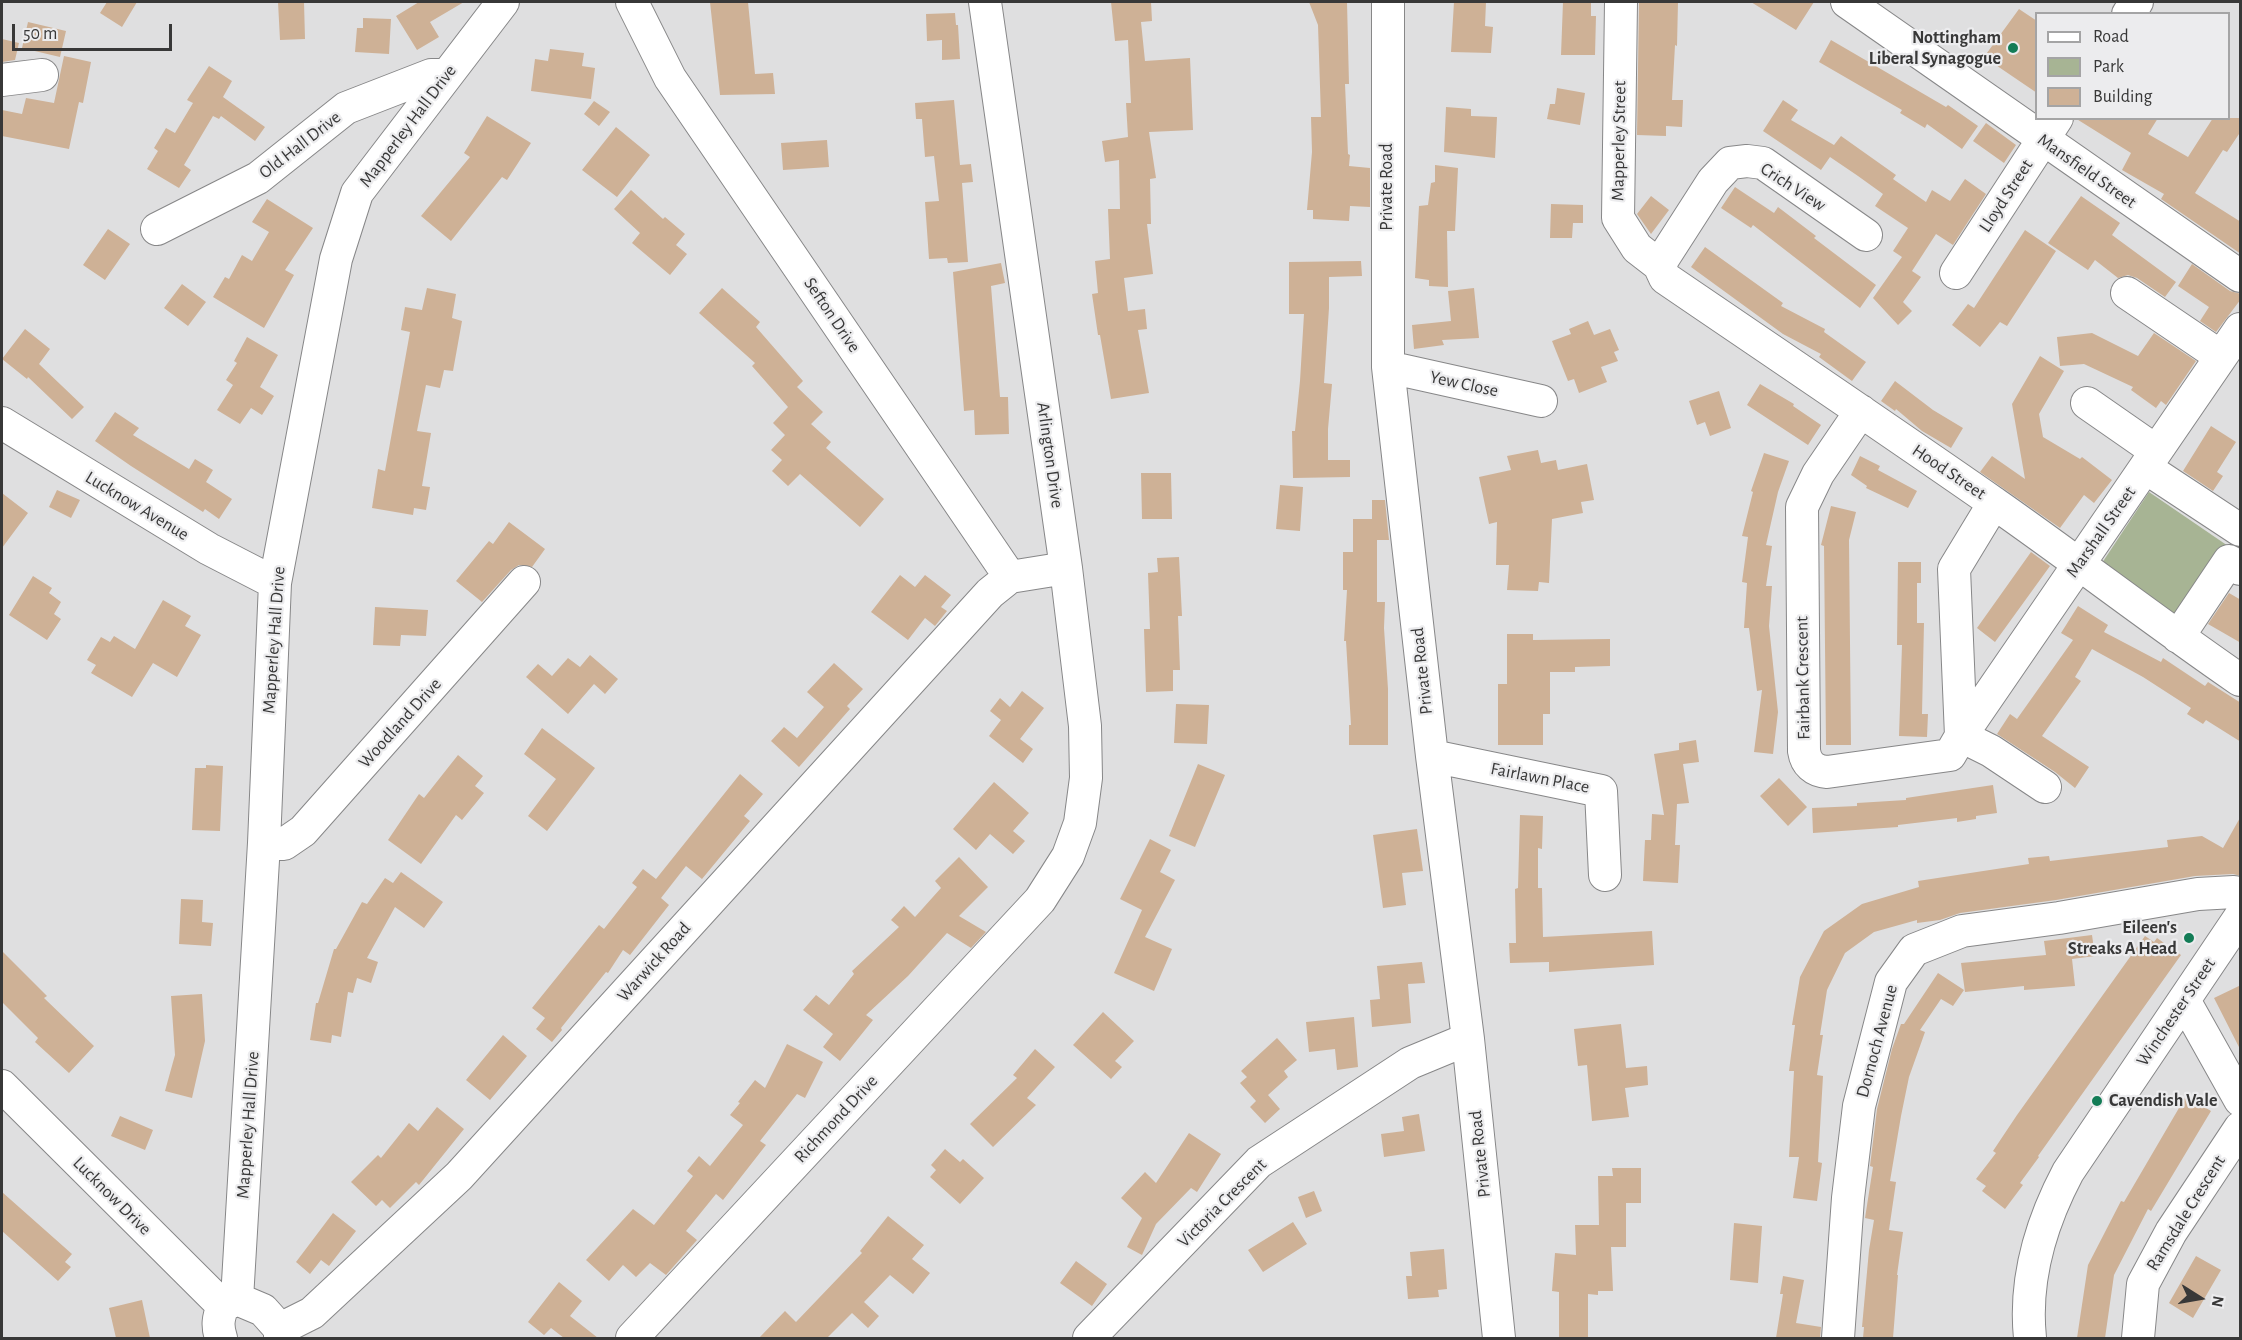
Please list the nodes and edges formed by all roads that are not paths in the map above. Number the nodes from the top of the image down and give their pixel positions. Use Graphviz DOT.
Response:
graph roads {
  1 [pos="503,2"];
  2 [pos="632,2"];
  3 [pos="985,2"];
  4 [pos="1388,2"];
  5 [pos="1621,2"];
  6 [pos="1847,2"];
  7 [pos="42,75"];
  8 [pos="447,75"];
  9 [pos="2,80"];
  10 [pos="2049,129"];
  11 [pos="157,229"];
  12 [pos="1866,235"];
  13 [pos="1659,265"];
  14 [pos="1956,273"];
  15 [pos="2241,276"];
  16 [pos="2127,293"];
  17 [pos="2241,328"];
  18 [pos="2220,356"];
  19 [pos="1388,367"];
  20 [pos="1541,401"];
  21 [pos="2087,403"];
  22 [pos="1861,411"];
  23 [pos="2,423"];
  24 [pos="2151,460"];
  25 [pos="1994,503"];
  26 [pos="2241,530"];
  27 [pos="2079,563"];
  28 [pos="1066,568"];
  29 [pos="2241,569"];
  30 [pos="1010,577"];
  31 [pos="524,582"];
  32 [pos="274,584"];
  33 [pos="2178,637"];
  34 [pos="2241,680"];
  35 [pos="1961,736"];
  36 [pos="1432,756"];
  37 [pos="2045,787"];
  38 [pos="264,843"];
  39 [pos="1605,875"];
  40 [pos="2241,897"];
  41 [pos="1040,900"];
  42 [pos="2241,917"];
  43 [pos="2184,1000"];
  44 [pos="1468,1039"];
  45 [pos="2,1086"];
  46 [pos="2241,1100"];
  47 [pos="2241,1128"];
  48 [pos="230,1303"];
  49 [pos="280,1334"];
  50 [pos="221,1338"];
  51 [pos="632,1338"];
  52 [pos="1089,1338"];
  53 [pos="1499,1338"];
  54 [pos="1838,1338"];
  55 [pos="2030,1338"];
  56 [pos="2138,1338"];
  1 -- 8 [label="street, Mapperley Hall Drive"];
  2 -- 30 [label="street, Sefton Drive"];
  3 -- 28 [label="street, Arlington Drive"];
  4 -- 19 [label="street, Private Road"];
  5 -- 13 [label="street, Mapperley Street"];
  6 -- 10 [label="street, Mansfield Street"];
  7 -- 9 [label="street"];
  8 -- 11 [label="street, Old Hall Drive"];
  8 -- 32 [label="street, Mapperley Hall Drive"];
  10 -- 14 [label="street, Lloyd Street"];
  10 -- 15 [label="street, Mansfield Street"];
  12 -- 13 [label="street, Crich View"];
  13 -- 22 [label="street, Hood Street"];
  16 -- 18 [label="street"];
  17 -- 18 [label="street, Marshall Street"];
  18 -- 24 [label="street, Marshall Street"];
  19 -- 20 [label="street, Yew Close"];
  19 -- 36 [label="street, Private Road"];
  21 -- 24 [label="street"];
  22 -- 25 [label="street, Hood Street"];
  22 -- 35 [label="street, Fairbank Crescent"];
  23 -- 32 [label="street, Lucknow Avenue"];
  24 -- 26 [label="street"];
  24 -- 27 [label="street, Marshall Street"];
  25 -- 27 [label="street, Hood Street"];
  25 -- 35 [label="street"];
  27 -- 33 [label="street, Hood Street"];
  27 -- 35 [label="street, Marshall Street"];
  28 -- 30 [label="street"];
  28 -- 41 [label="street, Arlington Drive"];
  29 -- 33 [label="street"];
  30 -- 49 [label="street, Warwick Road"];
  31 -- 38 [label="street, Woodland Drive"];
  32 -- 38 [label="street, Mapperley Hall Drive"];
  33 -- 34 [label="street, Hood Street"];
  35 -- 37 [label="street"];
  36 -- 39 [label="street, Fairlawn Place"];
  36 -- 44 [label="street, Private Road"];
  38 -- 48 [label="street, Mapperley Hall Drive"];
  40 -- 54 [label="street, Dornoch Avenue"];
  41 -- 51 [label="street, Richmond Drive"];
  42 -- 43 [label="street, Winchester Street"];
  43 -- 46 [label="street"];
  43 -- 55 [label="street, Winchester Street"];
  44 -- 52 [label="street, Victoria Crescent"];
  44 -- 53 [label="street, Private Road"];
  45 -- 48 [label="street, Lucknow Drive"];
  47 -- 56 [label="street, Ramsdale Crescent"];
  48 -- 49 [label="street, Lucknow Drive"];
  48 -- 50 [label="street"];
}
